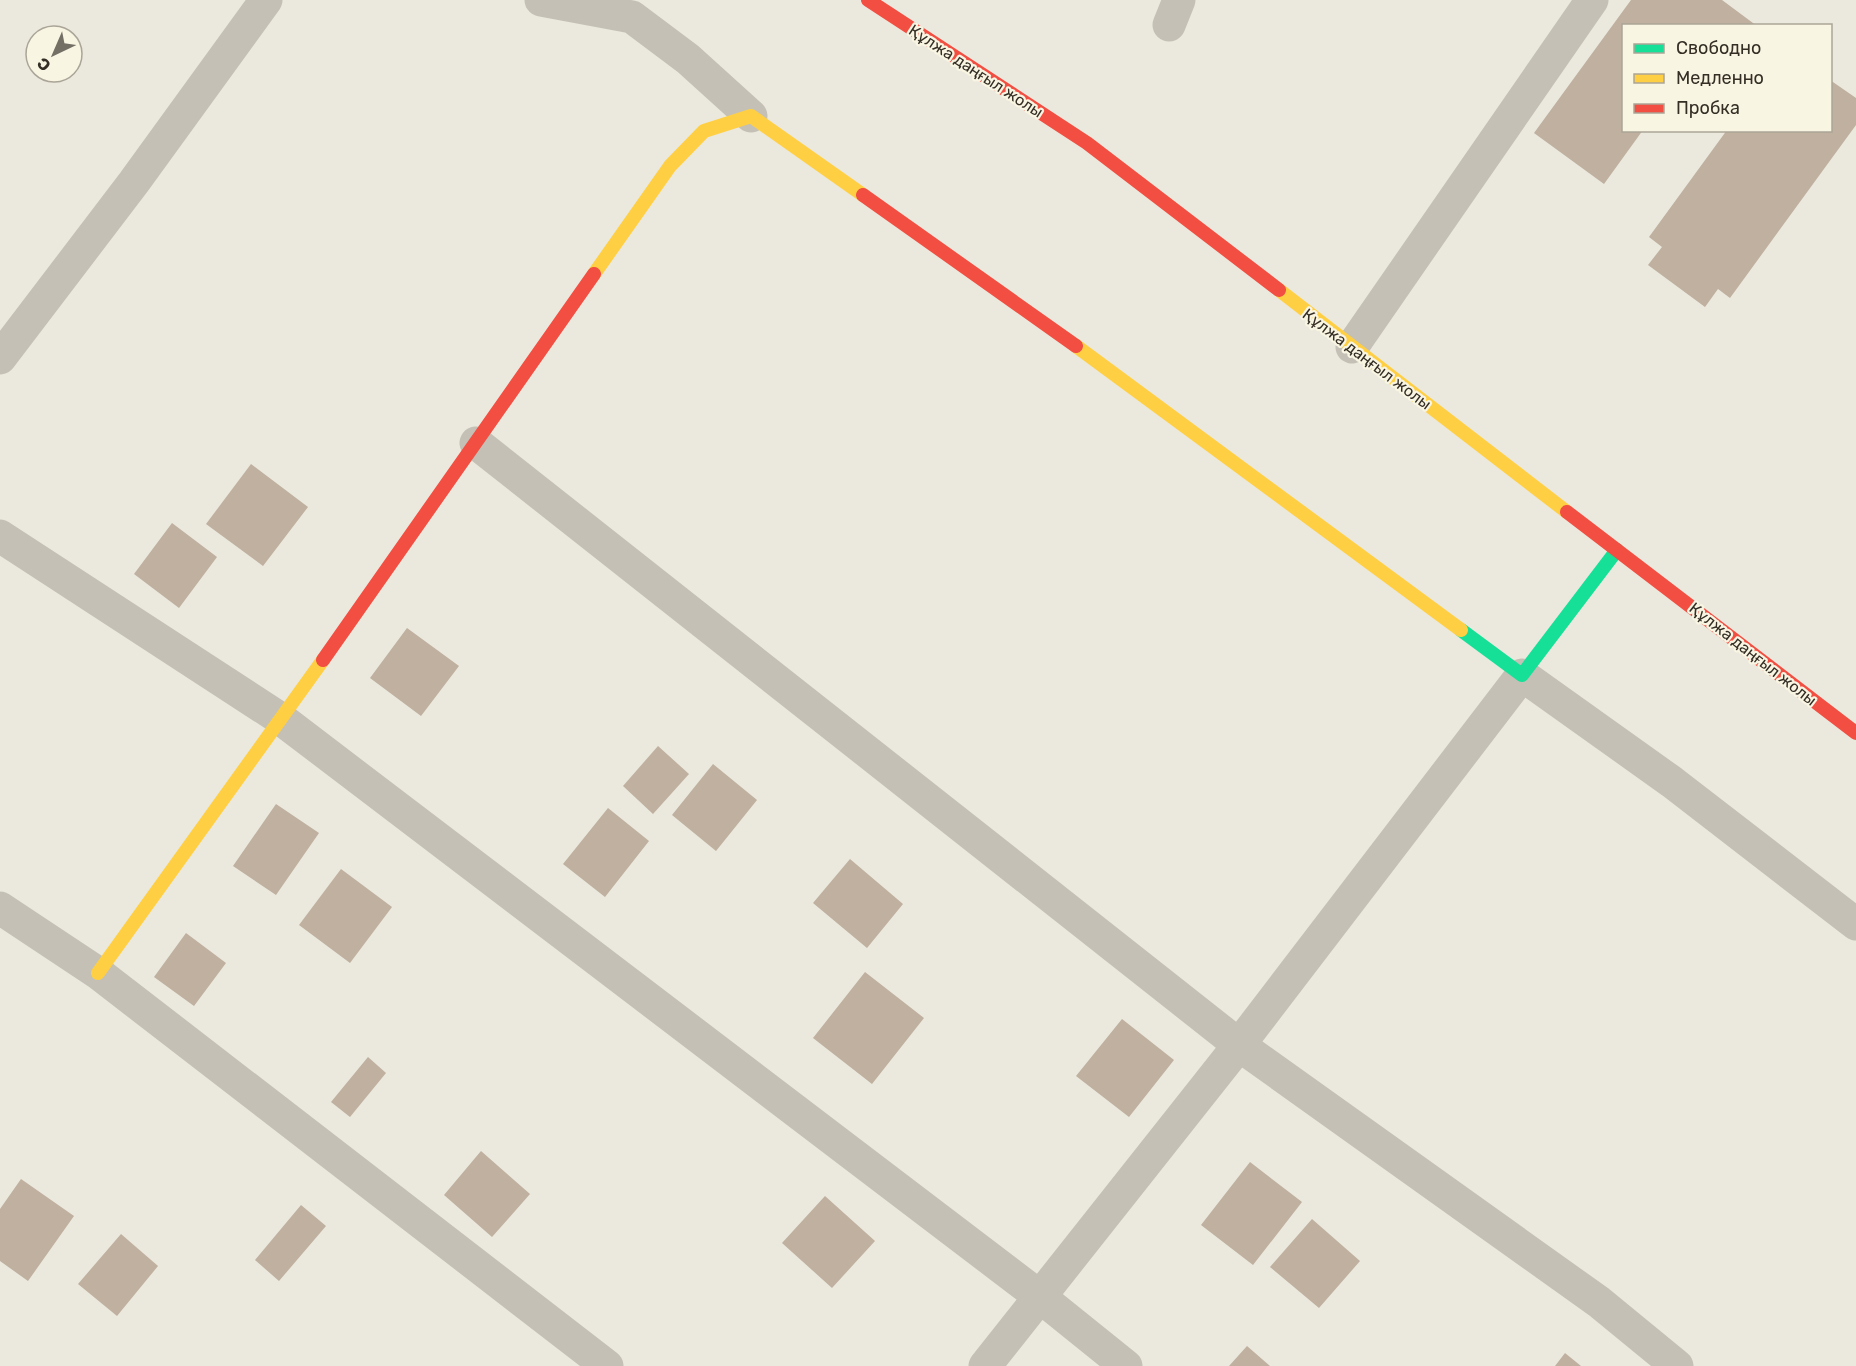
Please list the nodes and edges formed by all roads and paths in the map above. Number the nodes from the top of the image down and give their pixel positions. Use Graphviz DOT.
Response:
graph roads {
  1 [pos="266,0"];
  2 [pos="541,0"];
  3 [pos="868,0"];
  4 [pos="1592,0"];
  5 [pos="751,116"];
  6 [pos="1352,347"];
  7 [pos="0,358"];
  8 [pos="476,443"];
  9 [pos="0,536"];
  10 [pos="1617,550"];
  11 [pos="1522,675"];
  12 [pos="281,719"];
  13 [pos="1856,733"];
  14 [pos="0,908"];
  15 [pos="1856,924"];
  16 [pos="98,973"];
  17 [pos="1239,1045"];
  18 [pos="1039,1296"];
  19 [pos="607,1366"];
  20 [pos="985,1366"];
  21 [pos="1126,1366"];
  22 [pos="1677,1366"];
  1 -- 7 [label="street"];
  2 -- 5 [label="street"];
  3 -- 6 [label="street, Құлжа даңғыл жолы"];
  4 -- 6 [label="street"];
  5 -- 8 [label="street"];
  5 -- 11 [label="street"];
  6 -- 10 [label="street, Құлжа даңғыл жолы"];
  8 -- 12 [label="street"];
  8 -- 17 [label="street"];
  9 -- 12 [label="street"];
  10 -- 11 [label="street"];
  10 -- 13 [label="street, Құлжа даңғыл жолы"];
  11 -- 15 [label="street"];
  11 -- 17 [label="street"];
  12 -- 16 [label="street"];
  12 -- 18 [label="street"];
  14 -- 16 [label="street"];
  16 -- 19 [label="street"];
  17 -- 18 [label="street"];
  17 -- 22 [label="street"];
  18 -- 20 [label="street"];
  18 -- 21 [label="street"];
}
